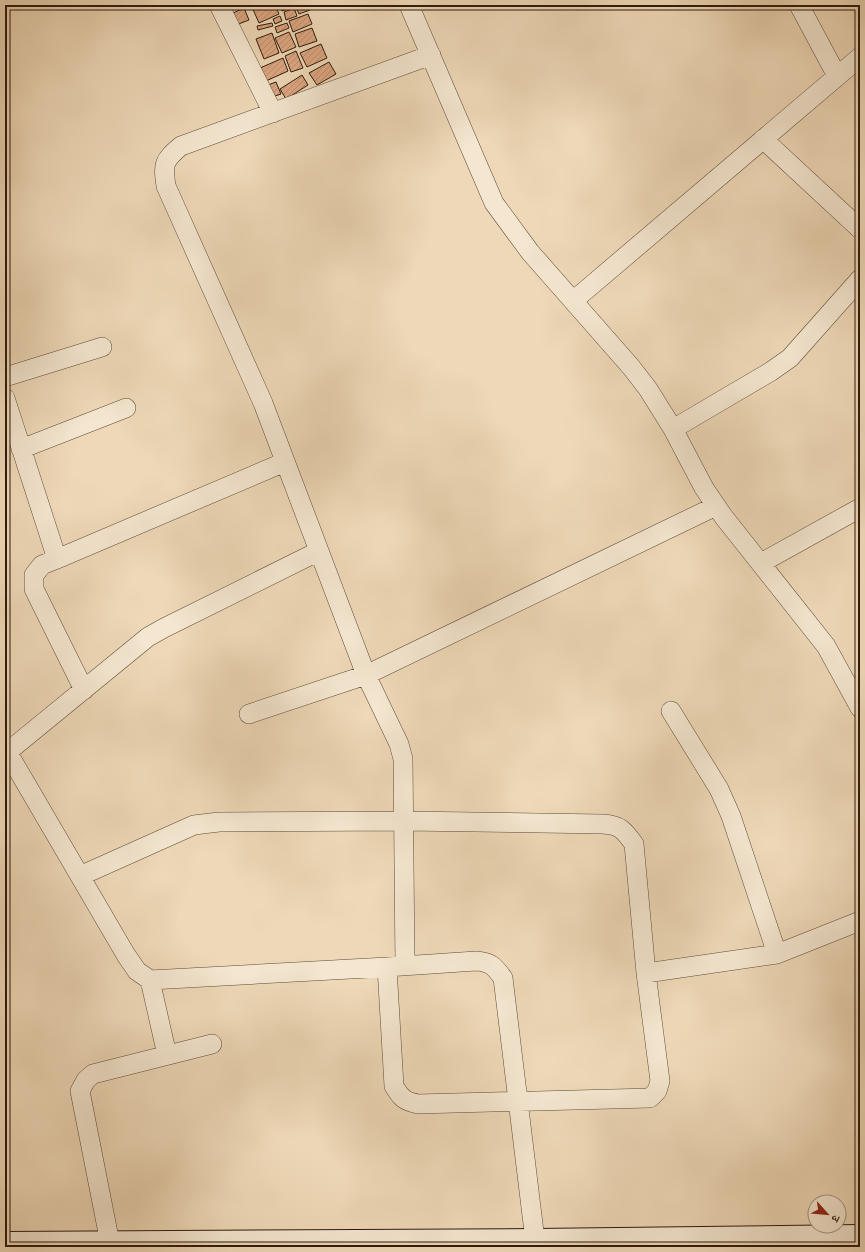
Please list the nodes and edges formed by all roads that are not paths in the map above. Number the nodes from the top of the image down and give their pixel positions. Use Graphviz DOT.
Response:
graph roads {
  1 [pos="219,5"];
  2 [pos="409,5"];
  3 [pos="799,5"];
  4 [pos="431,55"];
  5 [pos="860,57"];
  6 [pos="837,76"];
  7 [pos="273,112"];
  8 [pos="763,139"];
  9 [pos="860,230"];
  10 [pos="860,279"];
  11 [pos="573,301"];
  12 [pos="102,347"];
  13 [pos="5,377"];
  14 [pos="5,398"];
  15 [pos="126,408"];
  16 [pos="673,429"];
  17 [pos="21,449"];
  18 [pos="285,462"];
  19 [pos="716,506"];
  20 [pos="860,508"];
  21 [pos="319,551"];
  22 [pos="57,559"];
  23 [pos="761,563"];
  24 [pos="366,675"];
  25 [pos="84,690"];
  26 [pos="860,708"];
  27 [pos="671,711"];
  28 [pos="249,714"];
  29 [pos="6,754"];
  30 [pos="405,821"];
  31 [pos="80,876"];
  32 [pos="860,921"];
  33 [pos="778,954"];
  34 [pos="396,966"];
  35 [pos="646,973"];
  36 [pos="150,980"];
  37 [pos="212,1044"];
  38 [pos="167,1055"];
  39 [pos="517,1102"];
  40 [pos="860,1236"];
  41 [pos="535,1240"];
  42 [pos="110,1242"];
  43 [pos="5,1243"];
  44 [pos="194,1245"];
  1 -- 7 [label="street"];
  2 -- 4 [label="street"];
  3 -- 6 [label="street"];
  4 -- 7 [label="street"];
  4 -- 11 [label="street"];
  5 -- 6 [label="street"];
  6 -- 8 [label="street"];
  7 -- 18 [label="street"];
  8 -- 9 [label="street"];
  8 -- 11 [label="street"];
  10 -- 16 [label="street"];
  11 -- 16 [label="street"];
  12 -- 13 [label="street"];
  14 -- 17 [label="street"];
  15 -- 17 [label="street"];
  16 -- 19 [label="street"];
  17 -- 22 [label="street"];
  18 -- 21 [label="street"];
  18 -- 22 [label="street"];
  19 -- 23 [label="street"];
  19 -- 24 [label="street"];
  20 -- 23 [label="street"];
  21 -- 24 [label="street"];
  21 -- 25 [label="street"];
  22 -- 25 [label="street"];
  23 -- 26 [label="street"];
  24 -- 28 [label="street"];
  24 -- 30 [label="street"];
  25 -- 29 [label="street"];
  27 -- 33 [label="street"];
  29 -- 31 [label="street"];
  30 -- 31 [label="street"];
  30 -- 34 [label="street"];
  30 -- 35 [label="street"];
  31 -- 36 [label="street"];
  32 -- 33 [label="street"];
  33 -- 35 [label="street"];
  34 -- 36 [label="street"];
  34 -- 39 [label="street"];
  34 -- 39 [label="street"];
  35 -- 39 [label="street"];
  36 -- 38 [label="street"];
  37 -- 38 [label="street"];
  38 -- 42 [label="street"];
  39 -- 41 [label="street"];
  40 -- 41 [label="main road"];
  41 -- 44 [label="main road"];
  42 -- 43 [label="main road"];
  42 -- 44 [label="main road"];
}
